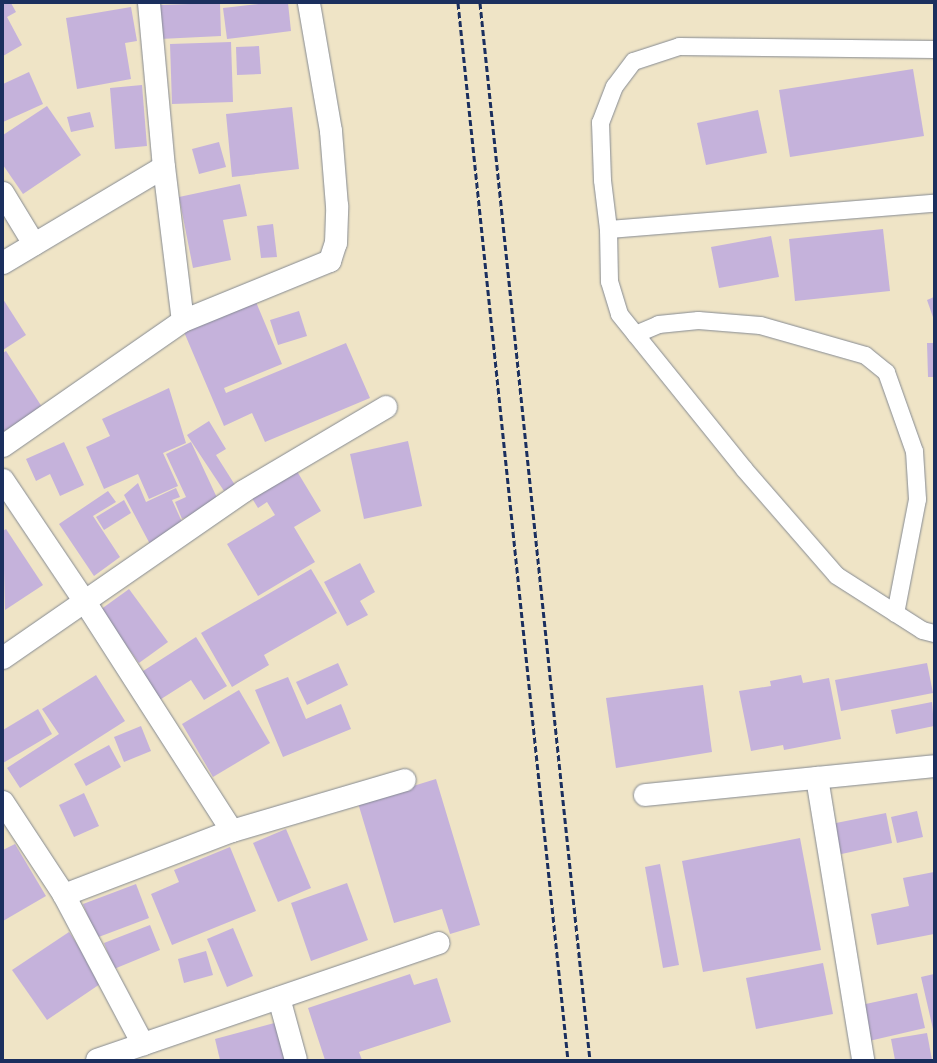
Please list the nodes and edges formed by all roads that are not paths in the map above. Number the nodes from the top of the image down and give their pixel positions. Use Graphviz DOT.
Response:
graph roads {
  1 [pos="148,3"];
  2 [pos="308,3"];
  3 [pos="934,49"];
  4 [pos="164,167"];
  5 [pos="3,193"];
  6 [pos="934,203"];
  7 [pos="608,229"];
  8 [pos="34,244"];
  9 [pos="3,263"];
  10 [pos="183,321"];
  11 [pos="635,334"];
  12 [pos="386,407"];
  13 [pos="3,446"];
  14 [pos="3,480"];
  15 [pos="86,602"];
  16 [pos="895,613"];
  17 [pos="934,633"];
  18 [pos="6,650"];
  19 [pos="934,766"];
  20 [pos="818,778"];
  21 [pos="406,780"];
  22 [pos="645,795"];
  23 [pos="3,802"];
  24 [pos="232,831"];
  25 [pos="64,895"];
  26 [pos="439,943"];
  27 [pos="279,998"];
  28 [pos="143,1044"];
  29 [pos="97,1060"];
  30 [pos="296,1060"];
  31 [pos="864,1060"];
  1 -- 4 [label="street"];
  2 -- 10 [label="street"];
  3 -- 7 [label="lane"];
  4 -- 8 [label="street"];
  4 -- 10 [label="street"];
  5 -- 8 [label="street"];
  6 -- 7 [label="lane"];
  7 -- 11 [label="lane"];
  8 -- 9 [label="street"];
  10 -- 13 [label="street"];
  11 -- 16 [label="lane"];
  11 -- 16 [label="lane"];
  12 -- 15 [label="street"];
  14 -- 15 [label="street"];
  15 -- 18 [label="street"];
  15 -- 24 [label="street"];
  16 -- 17 [label="lane"];
  19 -- 20 [label="street"];
  20 -- 22 [label="street"];
  20 -- 31 [label="street"];
  21 -- 24 [label="street"];
  23 -- 25 [label="street"];
  24 -- 25 [label="street"];
  25 -- 28 [label="street"];
  26 -- 27 [label="street"];
  27 -- 28 [label="street"];
  27 -- 30 [label="street"];
  28 -- 29 [label="street"];
}
